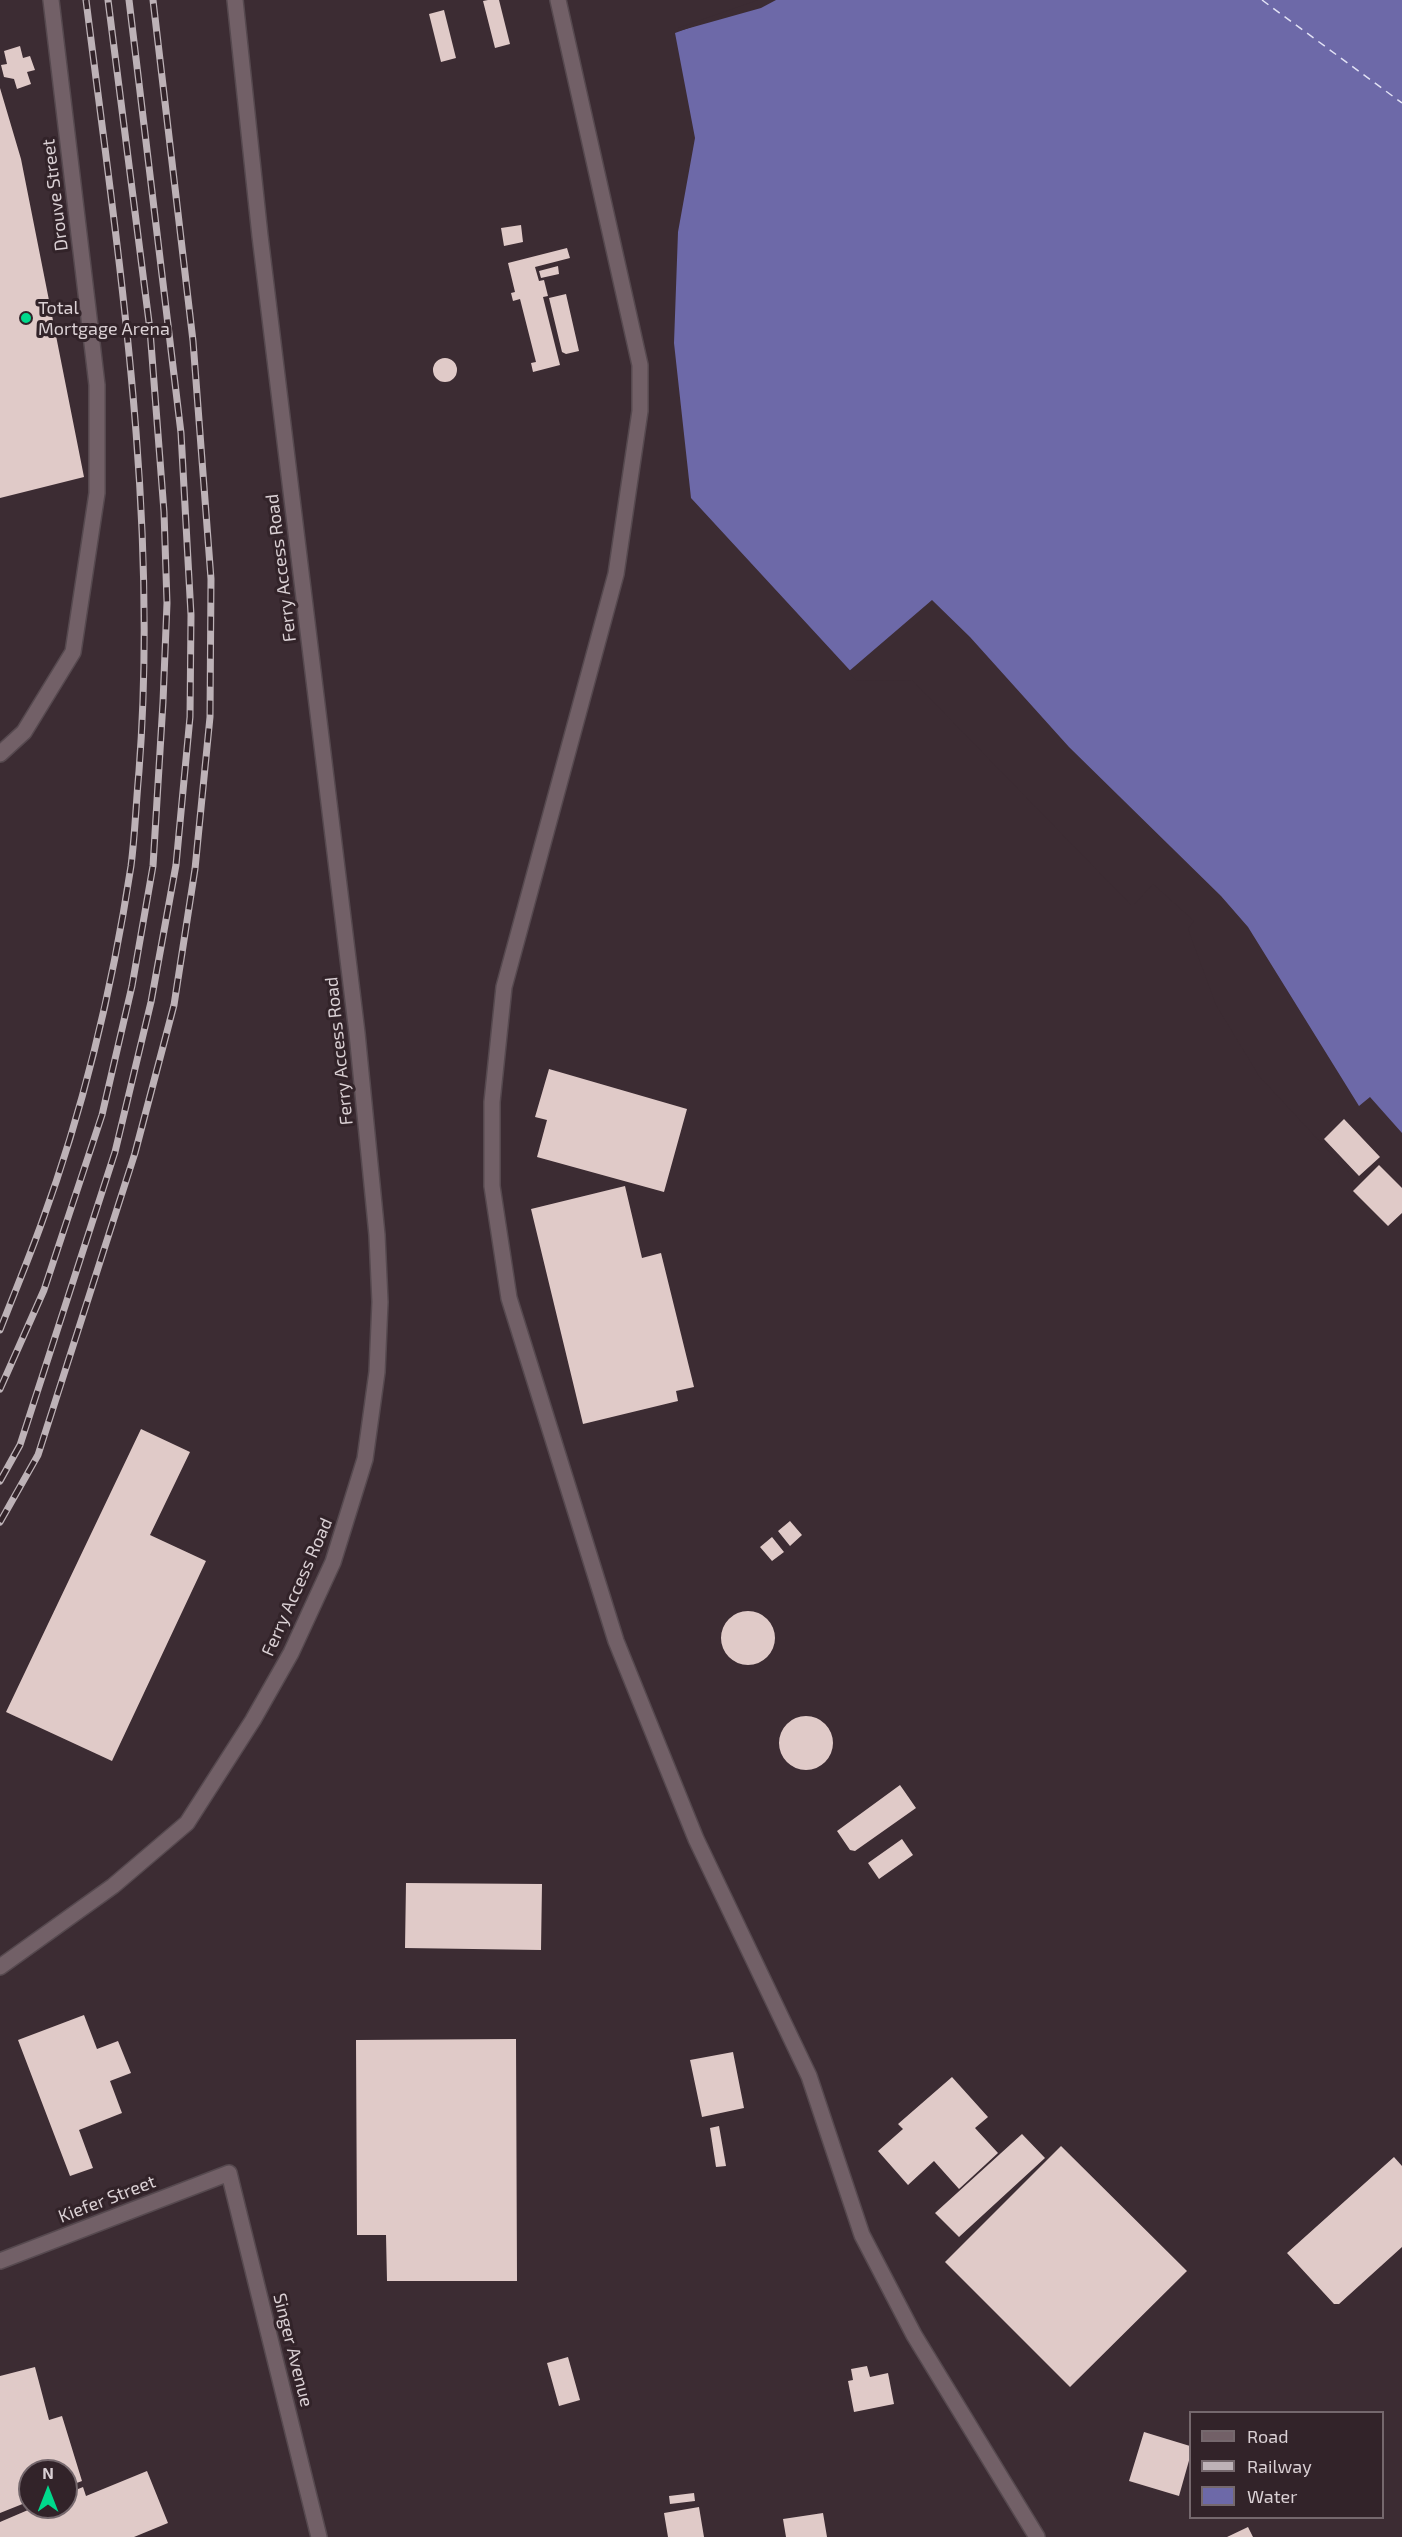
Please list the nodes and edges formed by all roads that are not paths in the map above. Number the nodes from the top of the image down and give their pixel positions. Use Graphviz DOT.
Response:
graph roads {
  1 [pos="51,0"];
  2 [pos="235,0"];
  3 [pos="558,0"];
  4 [pos="0,754"];
  5 [pos="0,1967"];
  6 [pos="229,2173"];
  7 [pos="0,2261"];
  8 [pos="319,2537"];
  9 [pos="1038,2537"];
  1 -- 4 [label="street, Drouve Street"];
  2 -- 5 [label="street, Ferry Access Road"];
  3 -- 9 [label="street"];
  6 -- 7 [label="street, Kiefer Street"];
  6 -- 8 [label="street, Singer Avenue"];
}
